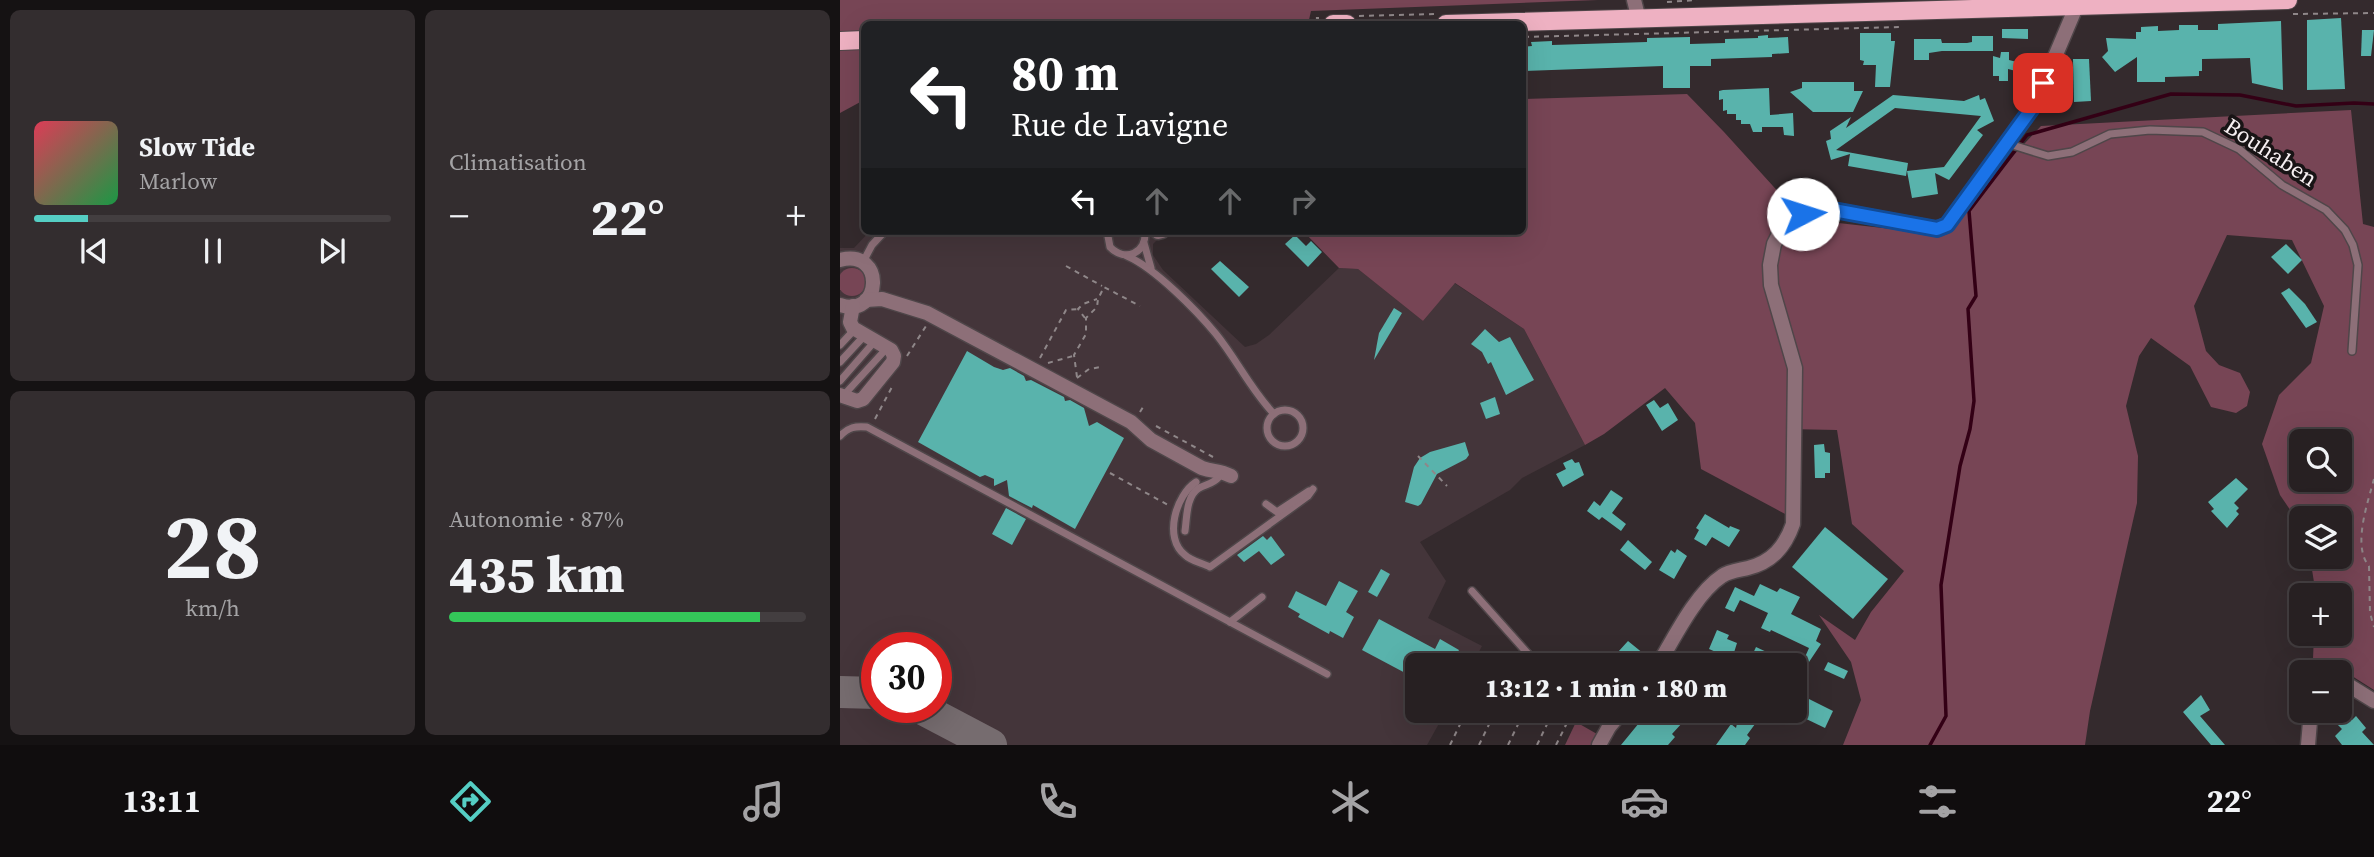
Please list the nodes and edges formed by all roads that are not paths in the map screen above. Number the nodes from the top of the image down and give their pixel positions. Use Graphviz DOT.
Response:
graph roads {
  1 [pos="1634,0"];
  2 [pos="2288,0"];
  3 [pos="2076,7"];
  4 [pos="1639,20"];
  5 [pos="1526,22"];
  6 [pos="861,40"];
  7 [pos="840,41"];
  8 [pos="2012,145"];
  9 [pos="881,235"];
  10 [pos="1108,235"];
  11 [pos="1150,235"];
  12 [pos="1144,243"];
  13 [pos="1127,256"];
  14 [pos="840,260"];
  15 [pos="863,262"];
  16 [pos="1151,269"];
  17 [pos="853,304"];
  18 [pos="858,332"];
  19 [pos="840,345"];
  20 [pos="2352,351"];
  21 [pos="840,362"];
  22 [pos="840,381"];
  23 [pos="841,396"];
  24 [pos="1274,414"];
  25 [pos="840,436"];
  26 [pos="1225,477"];
  27 [pos="1196,482"];
  28 [pos="1266,504"];
  29 [pos="1185,531"];
  30 [pos="1472,591"];
  31 [pos="1262,597"];
  32 [pos="1230,622"];
  33 [pos="1527,653"];
  34 [pos="1666,653"];
  35 [pos="1327,674"];
  36 [pos="2352,687"];
  37 [pos="2374,701"];
  38 [pos="1605,723"];
  39 [pos="1612,723"];
  40 [pos="2310,723"];
  41 [pos="1609,727"];
  42 [pos="1599,745"];
  43 [pos="2308,745"];
  1 -- 4 [label="street"];
  2 -- 3 [label="main road"];
  3 -- 4 [label="main road"];
  3 -- 8 [label="street"];
  4 -- 5 [label="main road"];
  6 -- 7 [label="main road"];
  8 -- 20 [label="lane, Bouhaben"];
  8 -- 34 [label="street"];
  9 -- 15 [label="lane"];
  10 -- 13 [label="lane"];
  11 -- 12 [label="lane"];
  12 -- 13 [label="lane"];
  12 -- 16 [label="lane"];
  13 -- 16 [label="lane"];
  14 -- 15 [label="street"];
  15 -- 17 [label="street"];
  16 -- 24 [label="lane"];
  17 -- 18 [label="street"];
  17 -- 26 [label="street"];
  18 -- 19 [label="lane"];
  18 -- 21 [label="lane"];
  18 -- 22 [label="lane"];
  18 -- 23 [label="street"];
  24 -- 24 [label="lane"];
  25 -- 32 [label="lane"];
  26 -- 29 [label="lane"];
  27 -- 28 [label="lane"];
  30 -- 33 [label="lane"];
  31 -- 32 [label="lane"];
  32 -- 35 [label="lane"];
  36 -- 37 [label="street"];
  38 -- 41 [label="lane"];
  39 -- 41 [label="street"];
  40 -- 43 [label="street"];
  41 -- 42 [label="street"];
}
